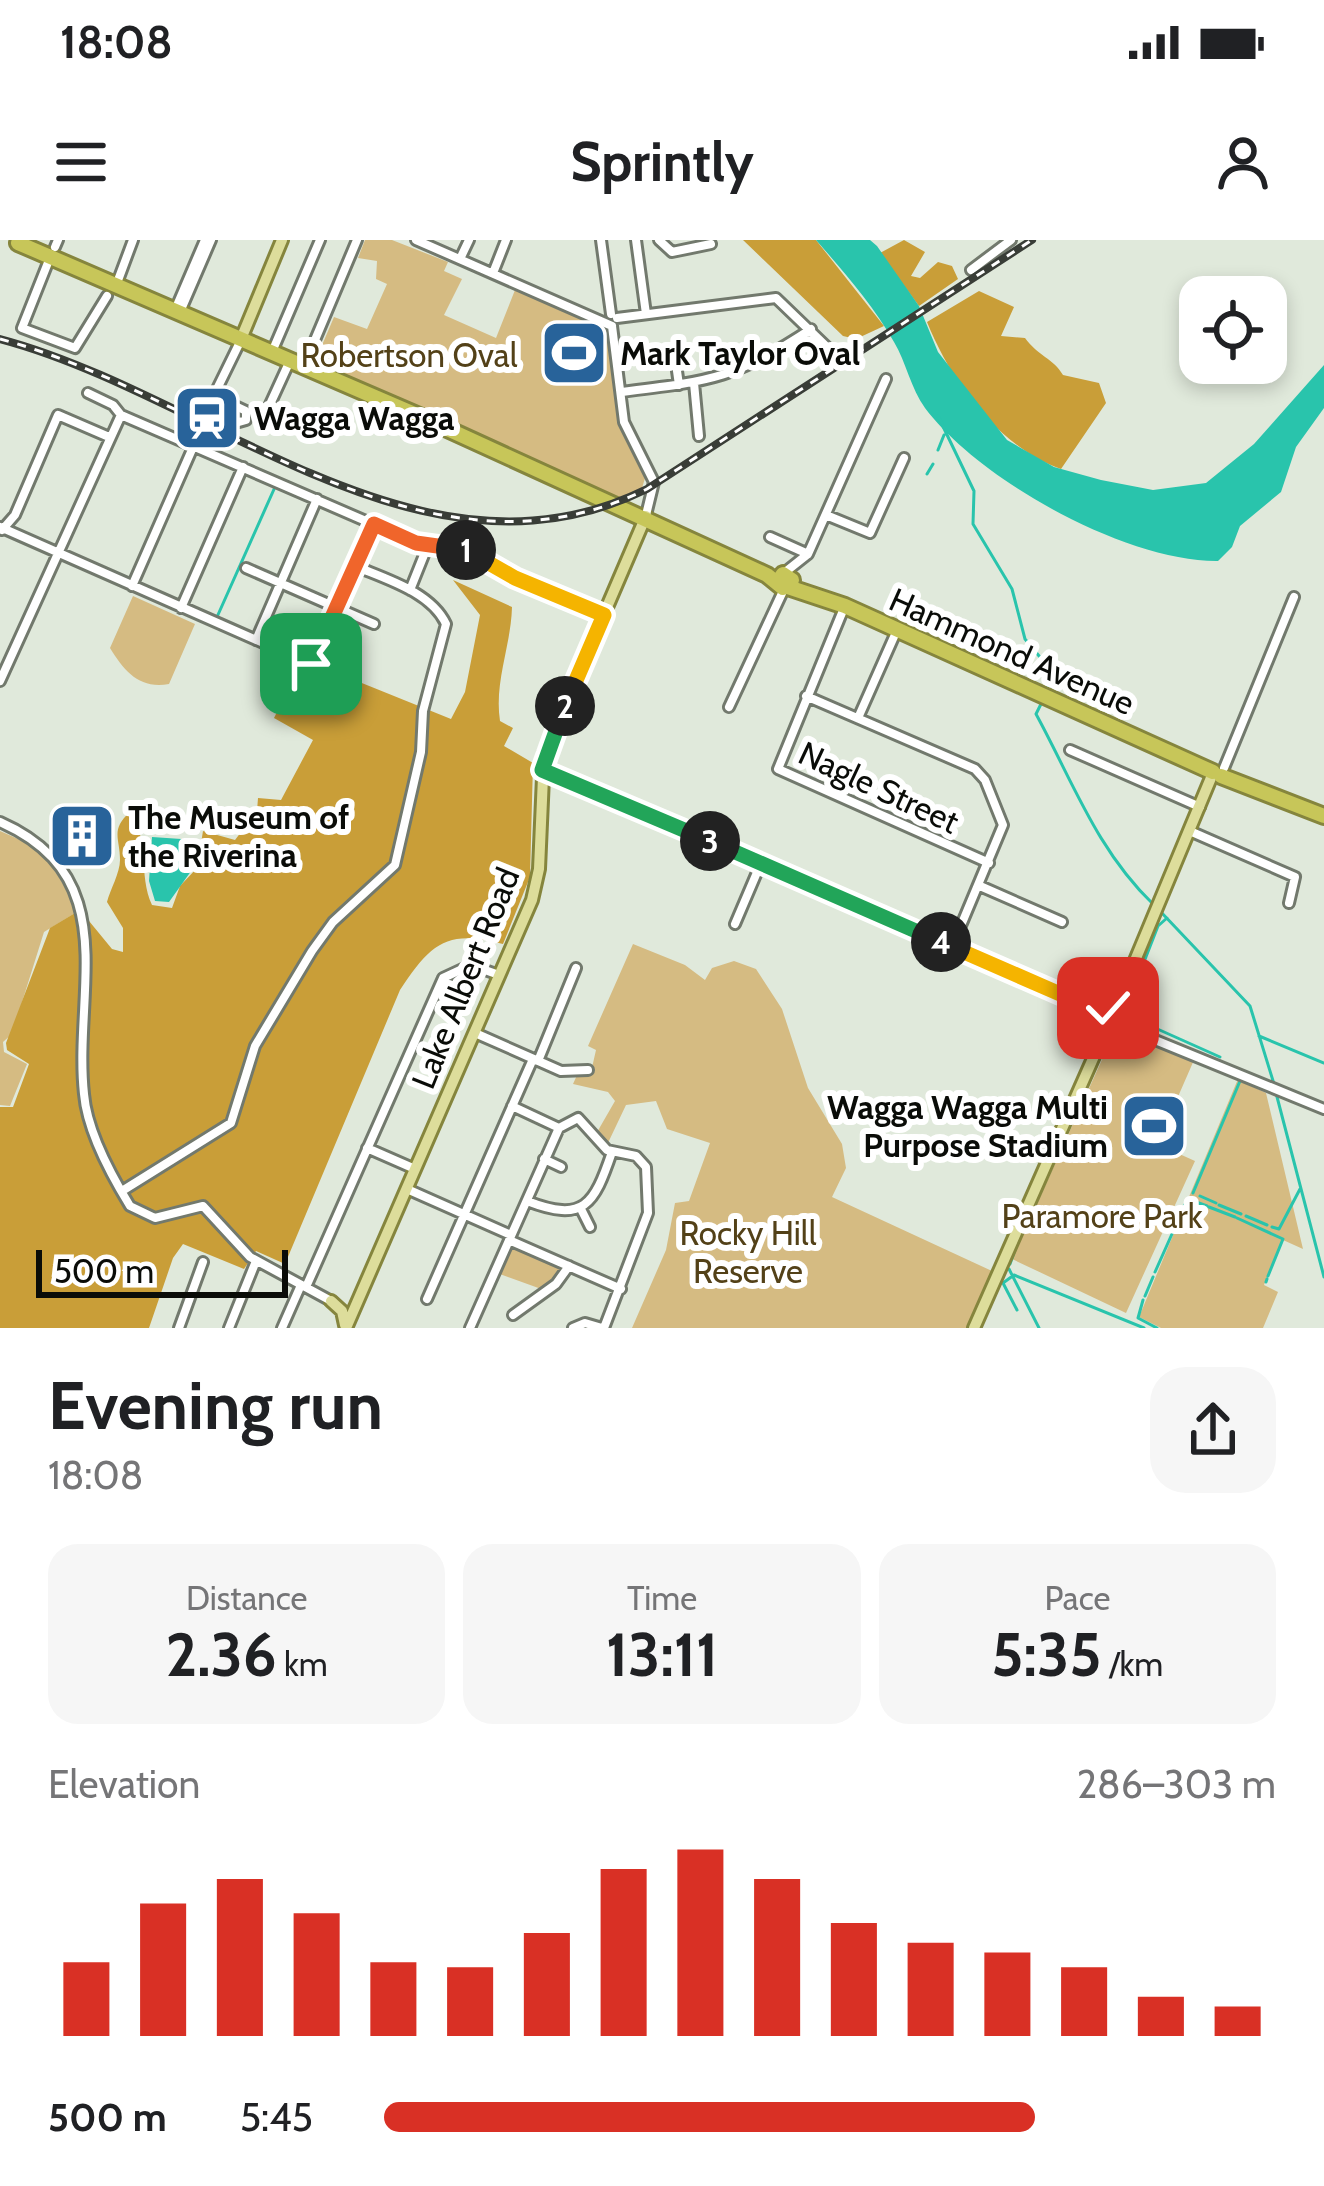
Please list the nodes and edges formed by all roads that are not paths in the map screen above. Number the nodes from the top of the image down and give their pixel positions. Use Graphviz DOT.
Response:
graph roads {
  1 [pos="133,240"];
  2 [pos="282,240"];
  3 [pos="320,240"];
  4 [pos="357,240"];
  5 [pos="416,240"];
  6 [pos="469,240"];
  7 [pos="506,240"];
  8 [pos="602,240"];
  9 [pos="636,240"];
  10 [pos="659,240"];
  11 [pos="1011,240"];
  12 [pos="14,242"];
  13 [pos="430,243"];
  14 [pos="206,244"];
  15 [pos="711,244"];
  16 [pos="53,250"];
  17 [pos="460,259"];
  18 [pos="971,270"];
  19 [pos="493,273"];
  20 [pos="112,288"];
  21 [pos="178,311"];
  22 [pos="646,314"];
  23 [pos="611,319"];
  24 [pos="811,329"];
  25 [pos="240,342"];
  26 [pos="830,350"];
  27 [pos="272,352"];
  28 [pos="676,364"];
  29 [pos="298,367"];
  30 [pos="886,379"];
  31 [pos="694,383"];
  32 [pos="679,385"];
  33 [pos="622,392"];
  34 [pos="88,393"];
  35 [pos="216,397"];
  36 [pos="121,415"];
  37 [pos="269,425"];
  38 [pos="699,436"];
  39 [pos="109,437"];
  40 [pos="194,446"];
  41 [pos="904,458"];
  42 [pos="243,467"];
  43 [pos="317,499"];
  44 [pos="826,515"];
  45 [pos="647,519"];
  46 [pos="374,524"];
  47 [pos="1,528"];
  48 [pos="770,537"];
  49 [pos="428,545"];
  50 [pos="58,554"];
  51 [pos="808,554"];
  52 [pos="355,566"];
  53 [pos="246,568"];
  54 [pos="786,579"];
  55 [pos="280,583"];
  56 [pos="132,586"];
  57 [pos="410,590"];
  58 [pos="1294,597"];
  59 [pos="844,607"];
  60 [pos="181,608"];
  61 [pos="337,608"];
  62 [pos="604,615"];
  63 [pos="374,624"];
  64 [pos="897,630"];
  65 [pos="256,640"];
  66 [pos="0,681"];
  67 [pos="806,696"];
  68 [pos="730,707"];
  69 [pos="858,718"];
  70 [pos="1070,750"];
  71 [pos="542,770"];
  72 [pos="1219,771"];
  73 [pos="1205,802"];
  74 [pos="1324,816"];
  75 [pos="0,822"];
  76 [pos="1192,832"];
  77 [pos="761,863"];
  78 [pos="989,863"];
  79 [pos="980,886"];
  80 [pos="1289,903"];
  81 [pos="1062,922"];
  82 [pos="735,924"];
  83 [pos="952,947"];
  84 [pos="576,968"];
  85 [pos="500,976"];
  86 [pos="1110,1017"];
  87 [pos="476,1033"];
  88 [pos="536,1060"];
  89 [pos="588,1070"];
  90 [pos="512,1106"];
  91 [pos="1324,1109"];
  92 [pos="559,1128"];
  93 [pos="367,1148"];
  94 [pos="612,1152"];
  95 [pos="544,1160"];
  96 [pos="561,1167"];
  97 [pos="416,1169"];
  98 [pos="406,1189"];
  99 [pos="122,1191"];
  100 [pos="527,1201"];
  101 [pos="580,1207"];
  102 [pos="465,1214"];
  103 [pos="590,1227"];
  104 [pos="510,1237"];
  105 [pos="256,1261"];
  106 [pos="203,1262"];
  107 [pos="569,1266"];
  108 [pos="303,1286"];
  109 [pos="620,1289"];
  110 [pos="360,1296"];
  111 [pos="427,1299"];
  112 [pos="332,1301"];
  113 [pos="352,1312"];
  114 [pos="512,1315"];
  115 [pos="179,1328"];
  116 [pos="229,1328"];
  117 [pos="282,1328"];
  118 [pos="345,1328"];
  119 [pos="470,1328"];
  120 [pos="573,1328"];
  121 [pos="603,1328"];
  122 [pos="974,1328"];
  1 -- 20 [label="street"];
  2 -- 25 [label="main road"];
  3 -- 27 [label="street"];
  4 -- 29 [label="street"];
  5 -- 13 [label="street"];
  6 -- 17 [label="street"];
  7 -- 19 [label="street"];
  8 -- 23 [label="street"];
  9 -- 22 [label="street"];
  10 -- 15 [label="street"];
  11 -- 18 [label="street"];
  12 -- 16 [label="highway"];
  13 -- 17 [label="street"];
  14 -- 21 [label="street"];
  16 -- 20 [label="highway"];
  16 -- 20 [label="street"];
  17 -- 19 [label="street"];
  19 -- 23 [label="street"];
  20 -- 21 [label="highway"];
  20 -- 25 [label="highway"];
  21 -- 25 [label="highway"];
  22 -- 23 [label="street"];
  22 -- 24 [label="street"];
  23 -- 33 [label="street"];
  24 -- 26 [label="street"];
  24 -- 31 [label="street"];
  25 -- 27 [label="highway"];
  25 -- 29 [label="highway"];
  25 -- 35 [label="street"];
  27 -- 29 [label="highway"];
  28 -- 32 [label="street"];
  29 -- 37 [label="street"];
  29 -- 45 [label="highway, Hammond Avenue"];
  30 -- 44 [label="street"];
  31 -- 32 [label="street"];
  31 -- 38 [label="street"];
  32 -- 33 [label="street"];
  33 -- 45 [label="street"];
  34 -- 36 [label="street"];
  35 -- 35 [label="street"];
  36 -- 39 [label="street"];
  36 -- 40 [label="street"];
  39 -- 47 [label="street"];
  39 -- 50 [label="street"];
  40 -- 42 [label="street"];
  40 -- 56 [label="street"];
  41 -- 44 [label="street"];
  42 -- 43 [label="street"];
  42 -- 60 [label="street"];
  43 -- 46 [label="street"];
  43 -- 55 [label="street"];
  44 -- 51 [label="street"];
  45 -- 54 [label="highway, Hammond Avenue"];
  45 -- 62 [label="main road, Lake Albert Road"];
  46 -- 49 [label="street"];
  46 -- 52 [label="street"];
  47 -- 50 [label="street"];
  48 -- 51 [label="street"];
  49 -- 57 [label="street"];
  49 -- 62 [label="street"];
  50 -- 56 [label="street"];
  50 -- 66 [label="street"];
  51 -- 54 [label="street"];
  52 -- 57 [label="street"];
  52 -- 61 [label="street"];
  53 -- 55 [label="street"];
  54 -- 59 [label="highway, Hammond Avenue"];
  54 -- 68 [label="street"];
  55 -- 61 [label="street"];
  55 -- 65 [label="street"];
  56 -- 60 [label="street"];
  57 -- 99 [label="street"];
  58 -- 72 [label="street"];
  59 -- 64 [label="highway, Hammond Avenue"];
  59 -- 67 [label="street, Nagle Street"];
  60 -- 65 [label="street"];
  61 -- 63 [label="street"];
  61 -- 65 [label="street"];
  62 -- 71 [label="main road, Lake Albert Road"];
  64 -- 69 [label="street"];
  64 -- 72 [label="highway, Hammond Avenue"];
  67 -- 69 [label="street"];
  67 -- 78 [label="street, Nagle Street"];
  69 -- 78 [label="street"];
  70 -- 73 [label="street"];
  71 -- 77 [label="street"];
  71 -- 85 [label="main road, Lake Albert Road"];
  72 -- 73 [label="main road"];
  72 -- 74 [label="highway, Hammond Avenue"];
  73 -- 76 [label="main road"];
  75 -- 99 [label="street"];
  76 -- 80 [label="street"];
  76 -- 86 [label="main road"];
  77 -- 82 [label="street"];
  77 -- 83 [label="street"];
  78 -- 79 [label="street"];
  79 -- 81 [label="street"];
  79 -- 83 [label="street"];
  83 -- 86 [label="street"];
  84 -- 88 [label="street"];
  85 -- 87 [label="main road, Lake Albert Road"];
  85 -- 93 [label="street"];
  86 -- 91 [label="street"];
  86 -- 122 [label="main road"];
  87 -- 88 [label="street"];
  87 -- 97 [label="main road, Lake Albert Road"];
  88 -- 89 [label="street"];
  88 -- 90 [label="street"];
  90 -- 92 [label="street"];
  90 -- 102 [label="street"];
  92 -- 94 [label="street"];
  92 -- 95 [label="street"];
  93 -- 97 [label="street"];
  93 -- 108 [label="street"];
  94 -- 101 [label="street"];
  94 -- 109 [label="street"];
  95 -- 96 [label="street"];
  95 -- 100 [label="street"];
  97 -- 98 [label="main road, Lake Albert Road"];
  98 -- 102 [label="street"];
  98 -- 110 [label="main road, Lake Albert Road"];
  99 -- 105 [label="street"];
  100 -- 101 [label="street"];
  100 -- 104 [label="street"];
  101 -- 103 [label="street"];
  102 -- 104 [label="street"];
  102 -- 111 [label="street"];
  104 -- 107 [label="street"];
  104 -- 119 [label="street"];
  105 -- 108 [label="street"];
  105 -- 116 [label="street"];
  106 -- 115 [label="street"];
  107 -- 109 [label="street"];
  107 -- 114 [label="street"];
  108 -- 112 [label="street"];
  108 -- 117 [label="street"];
  109 -- 121 [label="street"];
  110 -- 112 [label="main road"];
  110 -- 113 [label="main road, Lake Albert Road"];
  112 -- 113 [label="street"];
  112 -- 118 [label="main road"];
  113 -- 118 [label="main road, Lake Albert Road"];
  120 -- 121 [label="street"];
}
